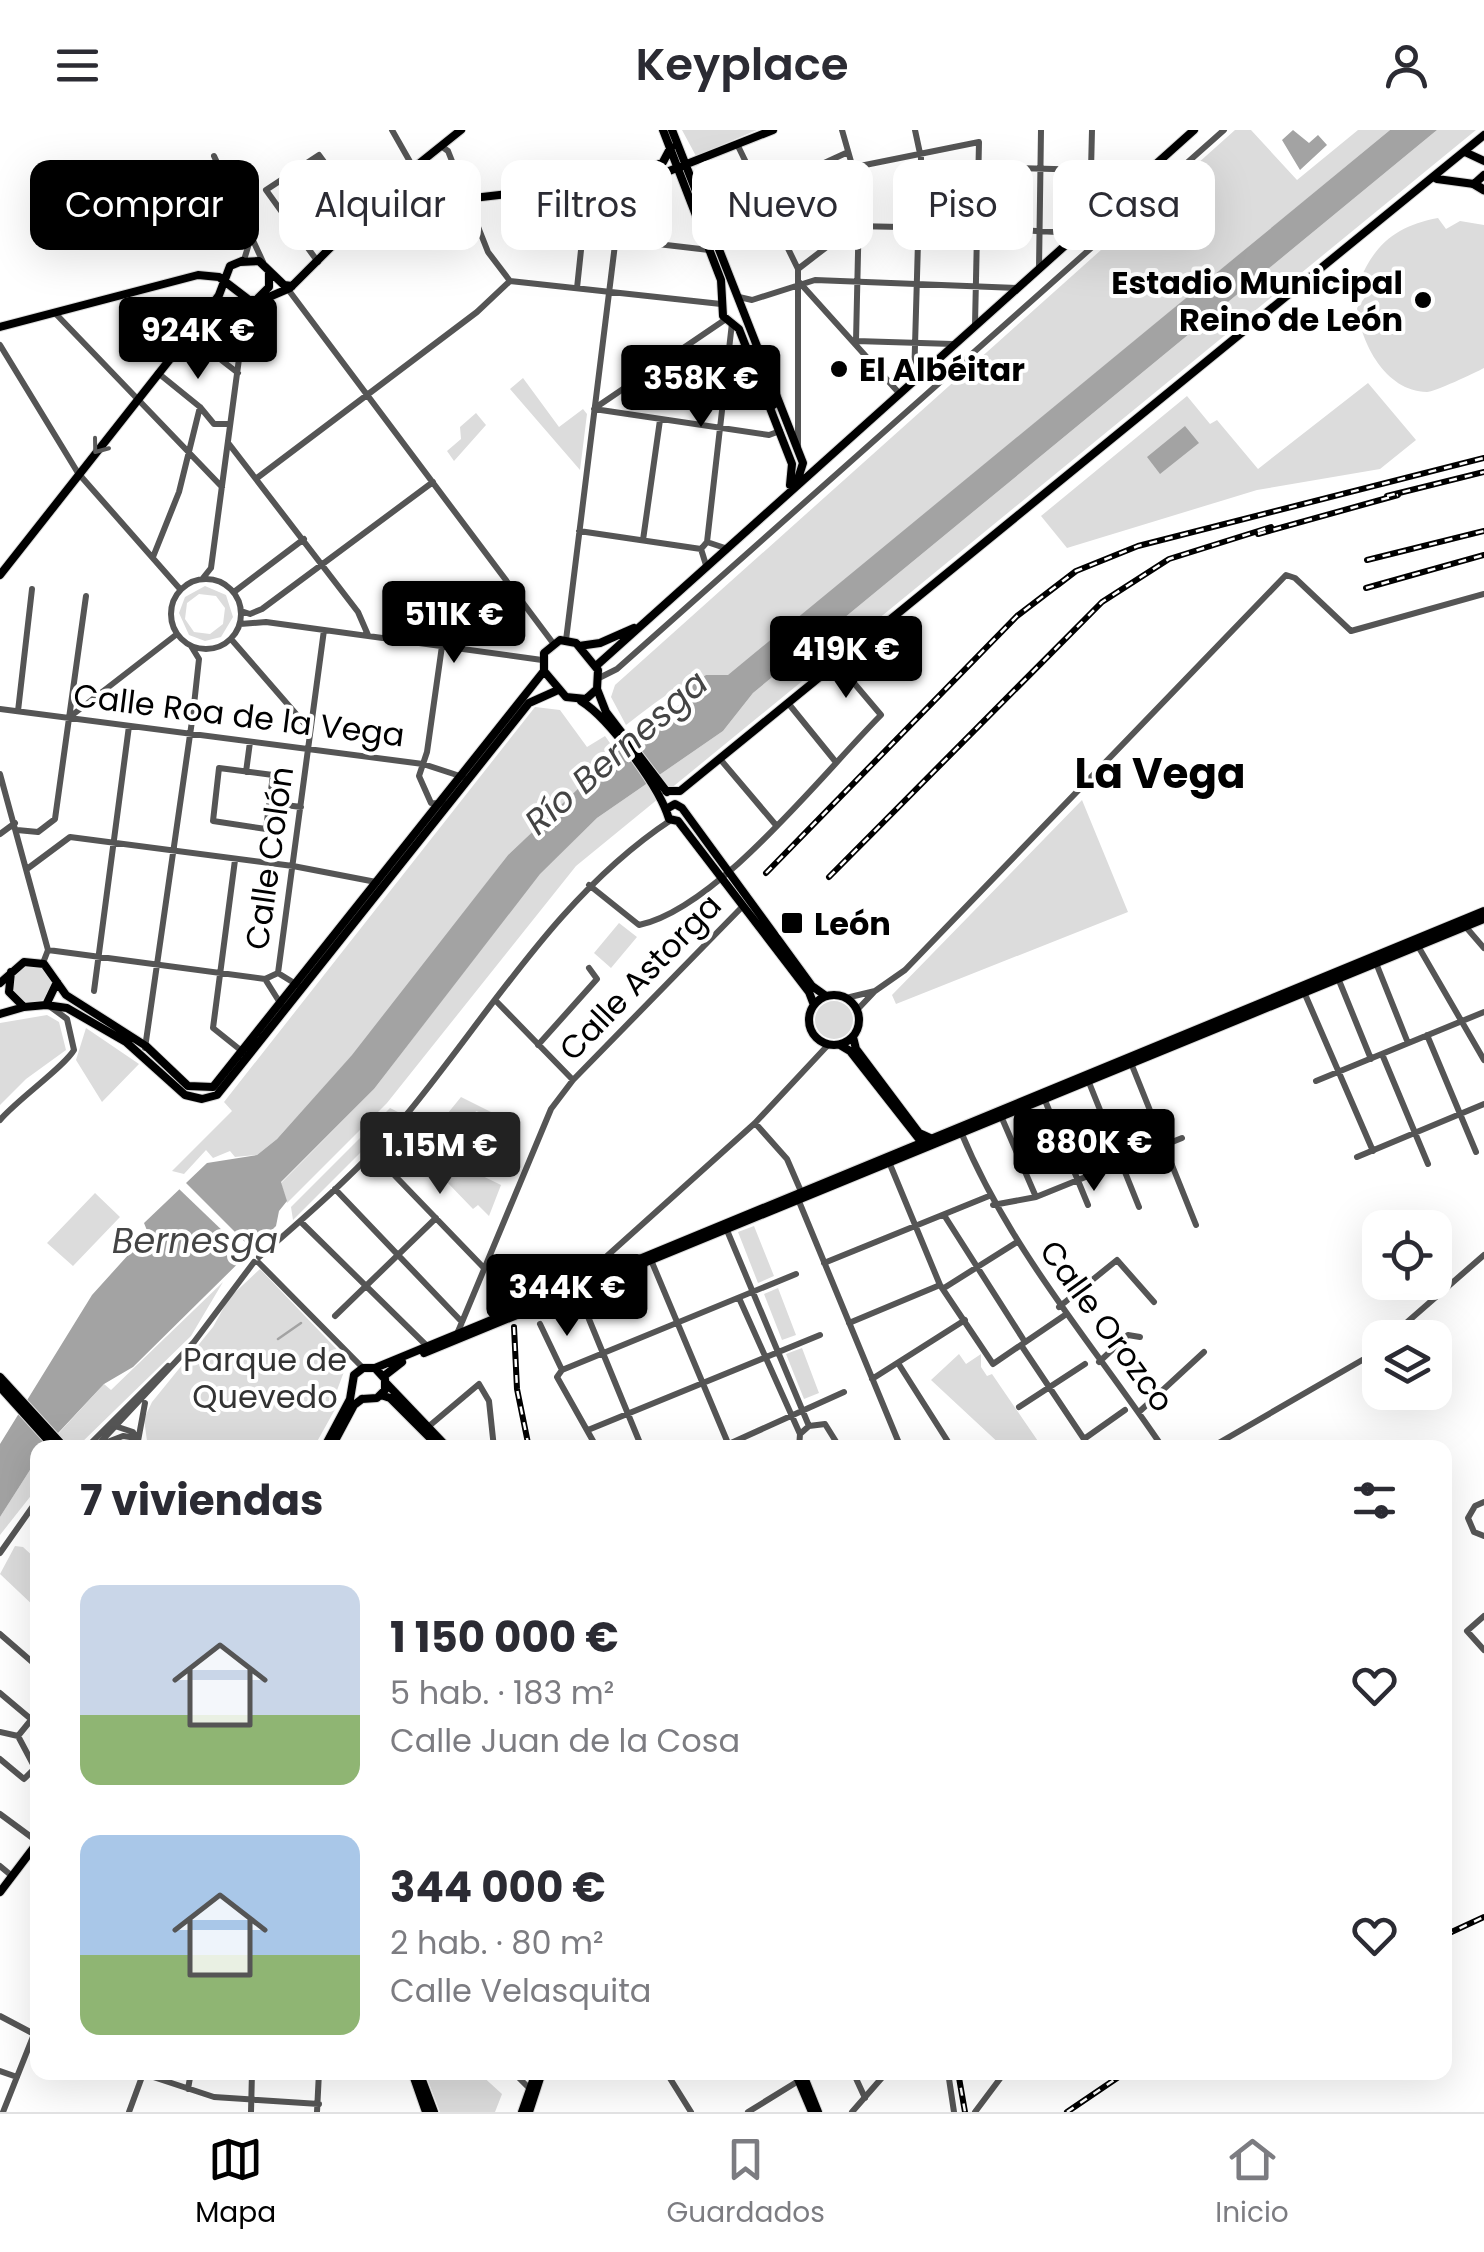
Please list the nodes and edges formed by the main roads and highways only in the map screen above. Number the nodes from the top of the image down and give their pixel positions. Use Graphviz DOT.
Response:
graph roads {
  1 [pos="461,130"];
  2 [pos="773,130"];
  3 [pos="1194,130"];
  4 [pos="669,131"];
  5 [pos="1484,135"];
  6 [pos="670,150"];
  7 [pos="1466,152"];
  8 [pos="423,160"];
  9 [pos="662,160"];
  10 [pos="1484,160"];
  11 [pos="1456,161"];
  12 [pos="683,167"];
  13 [pos="672,171"];
  14 [pos="1484,175"];
  15 [pos="1432,179"];
  16 [pos="1459,179"];
  17 [pos="1474,184"];
  18 [pos="1484,190"];
  19 [pos="330,250"];
  20 [pos="243,260"];
  21 [pos="266,267"];
  22 [pos="209,274"];
  23 [pos="224,280"];
  24 [pos="289,287"];
  25 [pos="232,288"];
  26 [pos="219,295"];
  27 [pos="739,298"];
  28 [pos="254,300"];
  29 [pos="723,300"];
  30 [pos="744,310"];
  31 [pos="731,321"];
  32 [pos="0,327"];
  33 [pos="784,429"];
  34 [pos="799,454"];
  35 [pos="829,454"];
  36 [pos="792,464"];
  37 [pos="816,470"];
  38 [pos="804,472"];
  39 [pos="790,485"];
  40 [pos="784,497"];
  41 [pos="768,510"];
  42 [pos="0,575"];
  43 [pos="638,626"];
  44 [pos="579,646"];
  45 [pos="596,666"];
  46 [pos="544,671"];
  47 [pos="597,689"];
  48 [pos="558,690"];
  49 [pos="581,700"];
  50 [pos="622,739"];
  51 [pos="464,779"];
  52 [pos="661,788"];
  53 [pos="678,792"];
  54 [pos="676,812"];
  55 [pos="746,903"];
  56 [pos="1484,915"];
  57 [pos="1465,923"];
  58 [pos="11,972"];
  59 [pos="57,982"];
  60 [pos="0,983"];
  61 [pos="826,996"];
  62 [pos="814,1004"];
  63 [pos="43,1006"];
  64 [pos="24,1007"];
  65 [pos="0,1014"];
  66 [pos="853,1037"];
  67 [pos="840,1045"];
  68 [pos="144,1049"];
  69 [pos="959,1129"];
  70 [pos="910,1132"];
  71 [pos="931,1141"];
  72 [pos="920,1142"];
  73 [pos="908,1146"];
  74 [pos="801,1195"];
  75 [pos="725,1225"];
  76 [pos="577,1287"];
  77 [pos="375,1368"];
  78 [pos="385,1380"];
  79 [pos="1,1381"];
  80 [pos="353,1389"];
  81 [pos="381,1395"];
  82 [pos="362,1399"];
  83 [pos="49,1440"];
  84 [pos="56,1440"];
  85 [pos="331,1440"];
  86 [pos="332,1440"];
  87 [pos="429,1440"];
  88 [pos="440,1440"];
  89 [pos="30,1852"];
  90 [pos="0,1892"];
  91 [pos="417,2080"];
  92 [pos="535,2080"];
  93 [pos="536,2080"];
  94 [pos="802,2080"];
  95 [pos="425,2111"];
  96 [pos="526,2112"];
  97 [pos="815,2112"];
  1 -- 8 [label="main road"];
  2 -- 12 [label="main road"];
  3 -- 35 [label="main road"];
  4 -- 6 [label="main road"];
  4 -- 12 [label="main road"];
  5 -- 7 [label="main road"];
  6 -- 9 [label="main road"];
  6 -- 12 [label="main road"];
  7 -- 10 [label="main road"];
  7 -- 11 [label="main road"];
  11 -- 15 [label="main road"];
  11 -- 16 [label="main road"];
  12 -- 13 [label="main road"];
  12 -- 27 [label="main road"];
  12 -- 29 [label="main road"];
  14 -- 17 [label="main road"];
  15 -- 16 [label="main road"];
  15 -- 53 [label="main road"];
  16 -- 17 [label="main road"];
  17 -- 18 [label="highway"];
  19 -- 24 [label="main road"];
  20 -- 21 [label="main road"];
  20 -- 23 [label="main road"];
  20 -- 25 [label="main road"];
  21 -- 24 [label="main road"];
  21 -- 28 [label="main road"];
  22 -- 23 [label="main road"];
  22 -- 26 [label="main road"];
  22 -- 32 [label="main road"];
  23 -- 25 [label="main road"];
  23 -- 26 [label="main road"];
  24 -- 28 [label="main road"];
  25 -- 28 [label="main road"];
  26 -- 42 [label="main road, one-way"];
  27 -- 29 [label="main road"];
  27 -- 30 [label="main road"];
  29 -- 31 [label="main road"];
  30 -- 31 [label="main road"];
  30 -- 33 [label="main road"];
  31 -- 33 [label="main road"];
  33 -- 34 [label="main road"];
  33 -- 36 [label="main road"];
  34 -- 35 [label="main road"];
  34 -- 38 [label="main road"];
  35 -- 37 [label="main road"];
  35 -- 38 [label="main road"];
  36 -- 38 [label="main road"];
  36 -- 39 [label="main road"];
  37 -- 38 [label="main road"];
  37 -- 40 [label="main road"];
  38 -- 39 [label="main road"];
  38 -- 40 [label="main road"];
  39 -- 41 [label="main road"];
  40 -- 41 [label="main road"];
  41 -- 43 [label="main road"];
  43 -- 44 [label="main road"];
  43 -- 45 [label="main road"];
  44 -- 45 [label="main road"];
  44 -- 46 [label="main road"];
  45 -- 47 [label="main road"];
  46 -- 48 [label="main road"];
  46 -- 51 [label="main road"];
  47 -- 49 [label="main road"];
  47 -- 50 [label="main road"];
  48 -- 49 [label="main road"];
  48 -- 51 [label="main road"];
  49 -- 50 [label="main road"];
  50 -- 52 [label="main road"];
  51 -- 68 [label="main road"];
  52 -- 53 [label="main road"];
  52 -- 54 [label="main road"];
  53 -- 54 [label="main road"];
  54 -- 55 [label="main road"];
  55 -- 61 [label="main road"];
  55 -- 62 [label="main road"];
  56 -- 57 [label="main road"];
  57 -- 69 [label="main road"];
  57 -- 69 [label="main road"];
  58 -- 59 [label="main road"];
  58 -- 60 [label="main road"];
  58 -- 64 [label="main road"];
  59 -- 63 [label="main road"];
  59 -- 68 [label="main road"];
  61 -- 62 [label="main road"];
  61 -- 66 [label="main road"];
  62 -- 67 [label="main road"];
  63 -- 64 [label="main road"];
  63 -- 68 [label="main road"];
  64 -- 65 [label="main road"];
  66 -- 67 [label="main road"];
  66 -- 71 [label="main road"];
  67 -- 70 [label="main road"];
  69 -- 71 [label="main road"];
  70 -- 72 [label="main road"];
  70 -- 73 [label="main road"];
  71 -- 72 [label="main road"];
  71 -- 74 [label="main road"];
  72 -- 73 [label="main road"];
  73 -- 74 [label="main road"];
  74 -- 75 [label="main road"];
  75 -- 76 [label="main road"];
  75 -- 76 [label="main road"];
  76 -- 77 [label="main road"];
  76 -- 78 [label="main road"];
  77 -- 78 [label="main road"];
  77 -- 80 [label="main road"];
  78 -- 81 [label="main road"];
  78 -- 88 [label="main road"];
  79 -- 83 [label="main road"];
  79 -- 84 [label="main road"];
  80 -- 82 [label="main road"];
  80 -- 85 [label="main road"];
  81 -- 82 [label="main road"];
  81 -- 87 [label="main road"];
  82 -- 86 [label="main road"];
  89 -- 90 [label="main road"];
  91 -- 95 [label="main road"];
  92 -- 96 [label="main road"];
  93 -- 96 [label="main road"];
  94 -- 97 [label="main road"];
}
